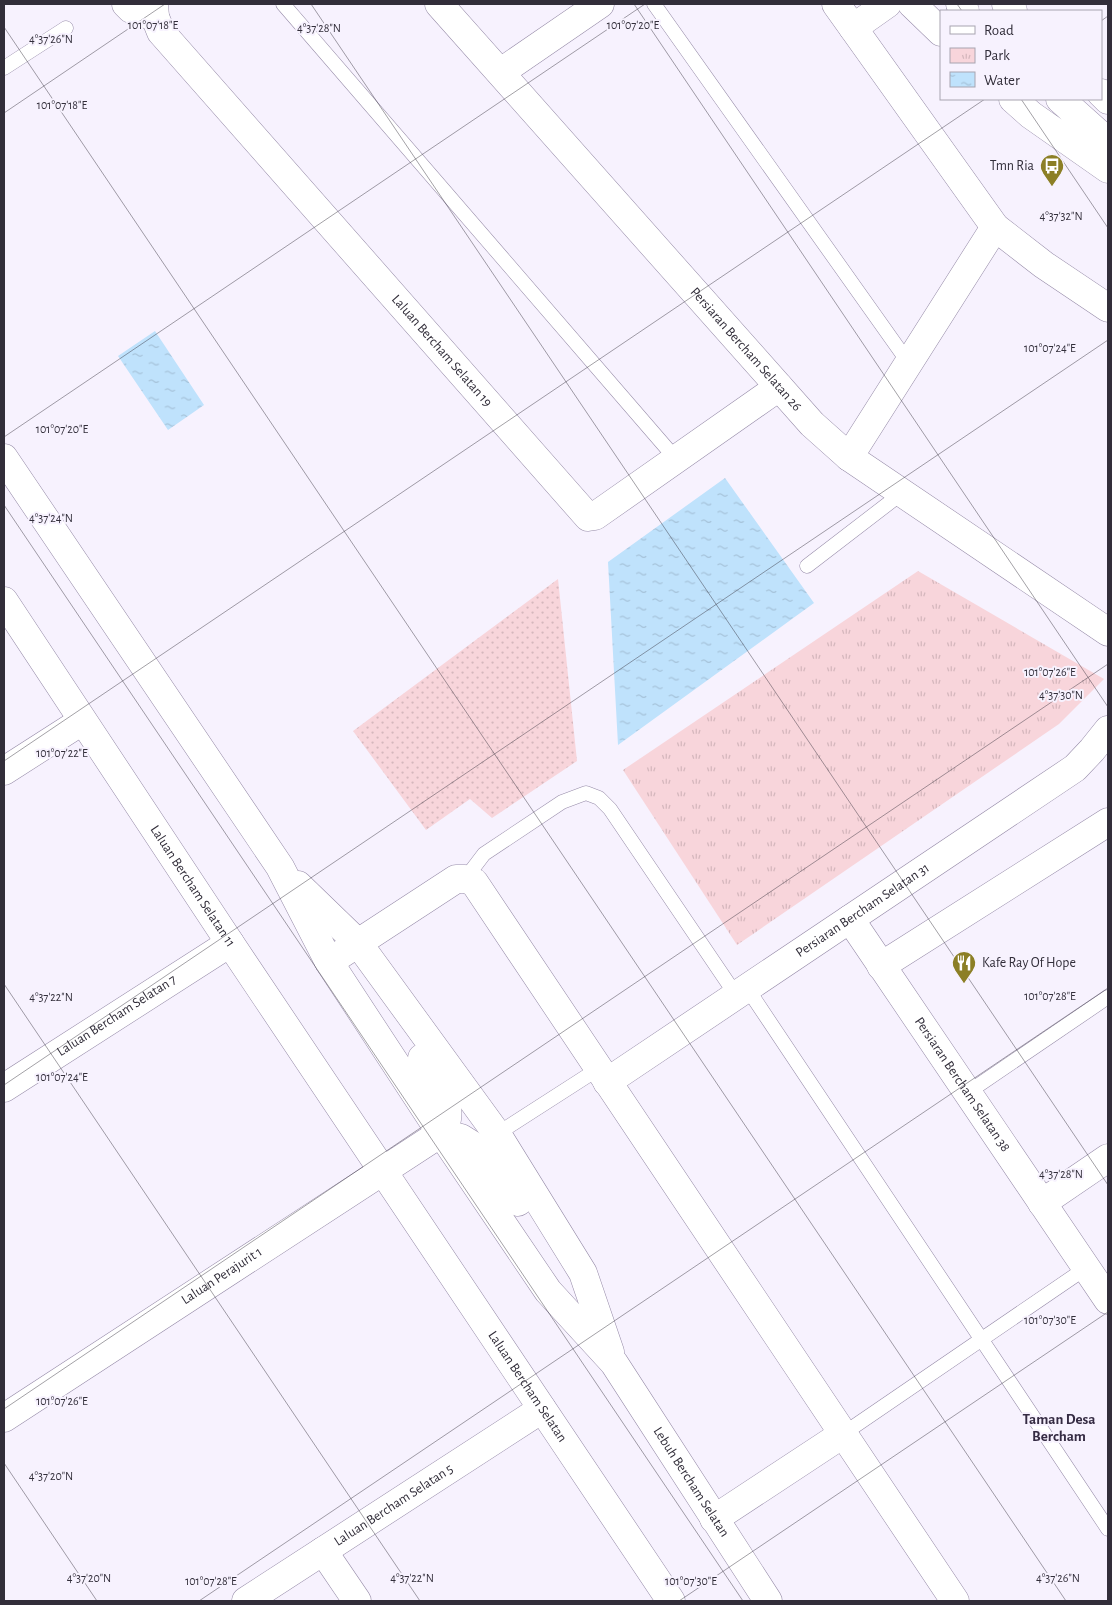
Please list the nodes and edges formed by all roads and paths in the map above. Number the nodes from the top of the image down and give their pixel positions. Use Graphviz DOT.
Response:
graph roads {
  1 [pos="126,4"];
  2 [pos="283,4"];
  3 [pos="440,4"];
  4 [pos="600,4"];
  5 [pos="654,4"];
  6 [pos="836,4"];
  7 [pos="887,4"];
  8 [pos="912,4"];
  9 [pos="155,10"];
  10 [pos="66,28"];
  11 [pos="853,28"];
  12 [pos="940,31"];
  13 [pos="4,68"];
  14 [pos="501,72"];
  15 [pos="1014,100"];
  16 [pos="1061,100"];
  17 [pos="1108,142"];
  18 [pos="1108,169"];
  19 [pos="995,227"];
  20 [pos="1108,308"];
  21 [pos="908,362"];
  22 [pos="779,387"];
  23 [pos="849,457"];
  24 [pos="4,458"];
  25 [pos="676,459"];
  26 [pos="902,493"];
  27 [pos="807,566"];
  28 [pos="4,601"];
  29 [pos="1108,632"];
  30 [pos="82,721"];
  31 [pos="1108,730"];
  32 [pos="4,772"];
  33 [pos="1108,822"];
  34 [pos="280,867"];
  35 [pos="464,879"];
  36 [pos="850,919"];
  37 [pos="230,943"];
  38 [pos="358,943"];
  39 [pos="329,962"];
  40 [pos="881,966"];
  41 [pos="742,992"];
  42 [pos="1108,997"];
  43 [pos="400,1000"];
  44 [pos="603,1075"];
  45 [pos="4,1088"];
  46 [pos="967,1093"];
  47 [pos="440,1133"];
  48 [pos="497,1134"];
  49 [pos="1108,1158"];
  50 [pos="383,1172"];
  51 [pos="1042,1203"];
  52 [pos="1086,1268"];
  53 [pos="582,1273"];
  54 [pos="1108,1300"];
  55 [pos="982,1340"];
  56 [pos="614,1363"];
  57 [pos="542,1409"];
  58 [pos="4,1418"];
  59 [pos="844,1434"];
  60 [pos="714,1519"];
  61 [pos="1108,1529"];
  62 [pos="323,1551"];
  63 [pos="246,1601"];
  64 [pos="357,1601"];
  65 [pos="671,1601"];
  66 [pos="768,1601"];
  67 [pos="955,1601"];
  1 -- 9 [label="street"];
  2 -- 25 [label="lane"];
  3 -- 14 [label="street, Persiaran Bercham Selatan 26"];
  4 -- 14 [label="street"];
  5 -- 21 [label="lane"];
  6 -- 11 [label="street"];
  7 -- 11 [label="street"];
  8 -- 12 [label="street"];
  9 -- 25 [label="street, Laluan Bercham Selatan 19"];
  10 -- 13 [label="lane"];
  11 -- 19 [label="street"];
  14 -- 22 [label="street, Persiaran Bercham Selatan 26"];
  15 -- 18 [label="street"];
  16 -- 17 [label="street"];
  19 -- 20 [label="street"];
  19 -- 21 [label="street"];
  21 -- 23 [label="street"];
  22 -- 23 [label="street, Persiaran Bercham Selatan 26"];
  22 -- 25 [label="street, Laluan Bercham Selatan 19"];
  23 -- 26 [label="street, Persiaran Bercham Selatan 26"];
  24 -- 34 [label="street"];
  26 -- 27 [label="lane"];
  26 -- 29 [label="street, Persiaran Bercham Selatan 26"];
  28 -- 30 [label="street, Laluan Bercham Selatan 11"];
  30 -- 32 [label="street"];
  30 -- 37 [label="street, Laluan Bercham Selatan 11"];
  31 -- 36 [label="street, Persiaran Bercham Selatan 31"];
  33 -- 40 [label="street"];
  34 -- 38 [label="street"];
  34 -- 39 [label="street"];
  35 -- 38 [label="street"];
  35 -- 41 [label="lane"];
  35 -- 44 [label="street"];
  36 -- 40 [label="street, Persiaran Bercham Selatan 38"];
  36 -- 41 [label="street, Persiaran Bercham Selatan 31"];
  37 -- 45 [label="street, Laluan Bercham Selatan 7"];
  37 -- 50 [label="street, Laluan Bercham Selatan 11"];
  38 -- 39 [label="street"];
  38 -- 43 [label="street"];
  39 -- 47 [label="street"];
  40 -- 46 [label="street, Persiaran Bercham Selatan 38"];
  41 -- 44 [label="street, Persiaran Bercham Selatan 31"];
  41 -- 55 [label="lane"];
  42 -- 46 [label="lane"];
  43 -- 47 [label="street"];
  43 -- 48 [label="street"];
  44 -- 48 [label="lane, Persiaran Bercham Selatan 31"];
  44 -- 59 [label="street"];
  46 -- 51 [label="street, Persiaran Bercham Selatan 38"];
  47 -- 50 [label="street, Laluan Perajurit 1"];
  47 -- 53 [label="street"];
  47 -- 56 [label="street"];
  48 -- 53 [label="street"];
  49 -- 51 [label="street"];
  50 -- 57 [label="street, Laluan Bercham Selatan"];
  50 -- 58 [label="street, Laluan Perajurit 1"];
  51 -- 52 [label="street, Persiaran Bercham Selatan 38"];
  52 -- 54 [label="street, Persiaran Bercham Selatan 38"];
  52 -- 55 [label="lane"];
  53 -- 56 [label="street"];
  55 -- 59 [label="lane"];
  55 -- 61 [label="lane"];
  56 -- 60 [label="street, Lebuh Bercham Selatan"];
  57 -- 62 [label="street, Laluan Bercham Selatan 5"];
  57 -- 65 [label="street, Laluan Bercham Selatan"];
  59 -- 60 [label="street"];
  59 -- 67 [label="street"];
  60 -- 66 [label="street, Lebuh Bercham Selatan"];
  62 -- 63 [label="street, Laluan Bercham Selatan 5"];
  62 -- 64 [label="street"];
}
